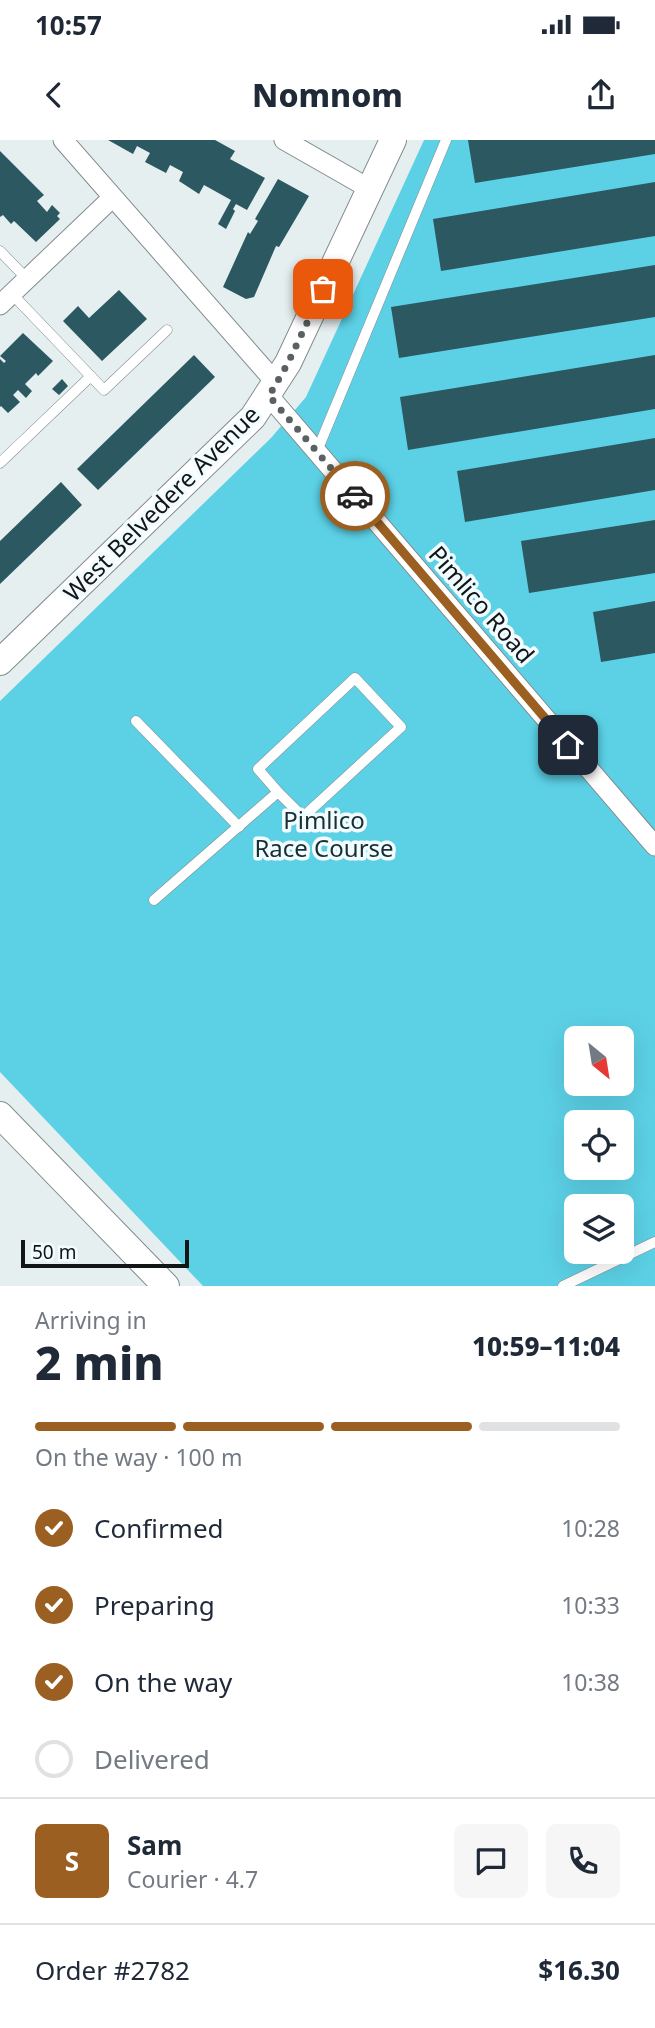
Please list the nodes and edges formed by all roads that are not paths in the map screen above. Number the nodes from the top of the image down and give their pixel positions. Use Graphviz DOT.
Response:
graph roads {
  1 [pos="63,140"];
  2 [pos="284,140"];
  3 [pos="393,140"];
  4 [pos="446,140"];
  5 [pos="370,189"];
  6 [pos="113,197"];
  7 [pos="0,251"];
  8 [pos="27,279"];
  9 [pos="6,300"];
  10 [pos="167,330"];
  11 [pos="91,376"];
  12 [pos="272,389"];
  13 [pos="317,452"];
  14 [pos="0,463"];
  15 [pos="0,663"];
  16 [pos="136,721"];
  17 [pos="278,792"];
  18 [pos="239,827"];
  19 [pos="655,846"];
  20 [pos="154,900"];
  21 [pos="0,1115"];
  22 [pos="655,1242"];
  23 [pos="166,1286"];
  24 [pos="563,1286"];
  1 -- 6 [label="street, Pimlico Road"];
  2 -- 5 [label="street"];
  3 -- 5 [label="main road, West Belvedere Avenue"];
  4 -- 13 [label="lane"];
  5 -- 12 [label="main road, West Belvedere Avenue"];
  6 -- 8 [label="street"];
  6 -- 12 [label="street, Pimlico Road"];
  7 -- 8 [label="lane"];
  8 -- 9 [label="street"];
  9 -- 11 [label="lane"];
  10 -- 11 [label="lane"];
  11 -- 14 [label="lane"];
  12 -- 13 [label="street, Pimlico Road"];
  12 -- 15 [label="main road, West Belvedere Avenue"];
  13 -- 19 [label="street, Pimlico Road"];
  16 -- 18 [label="lane"];
  17 -- 17 [label="lane"];
  17 -- 18 [label="lane"];
  18 -- 20 [label="lane"];
  21 -- 23 [label="main road"];
  22 -- 24 [label="lane"];
}
